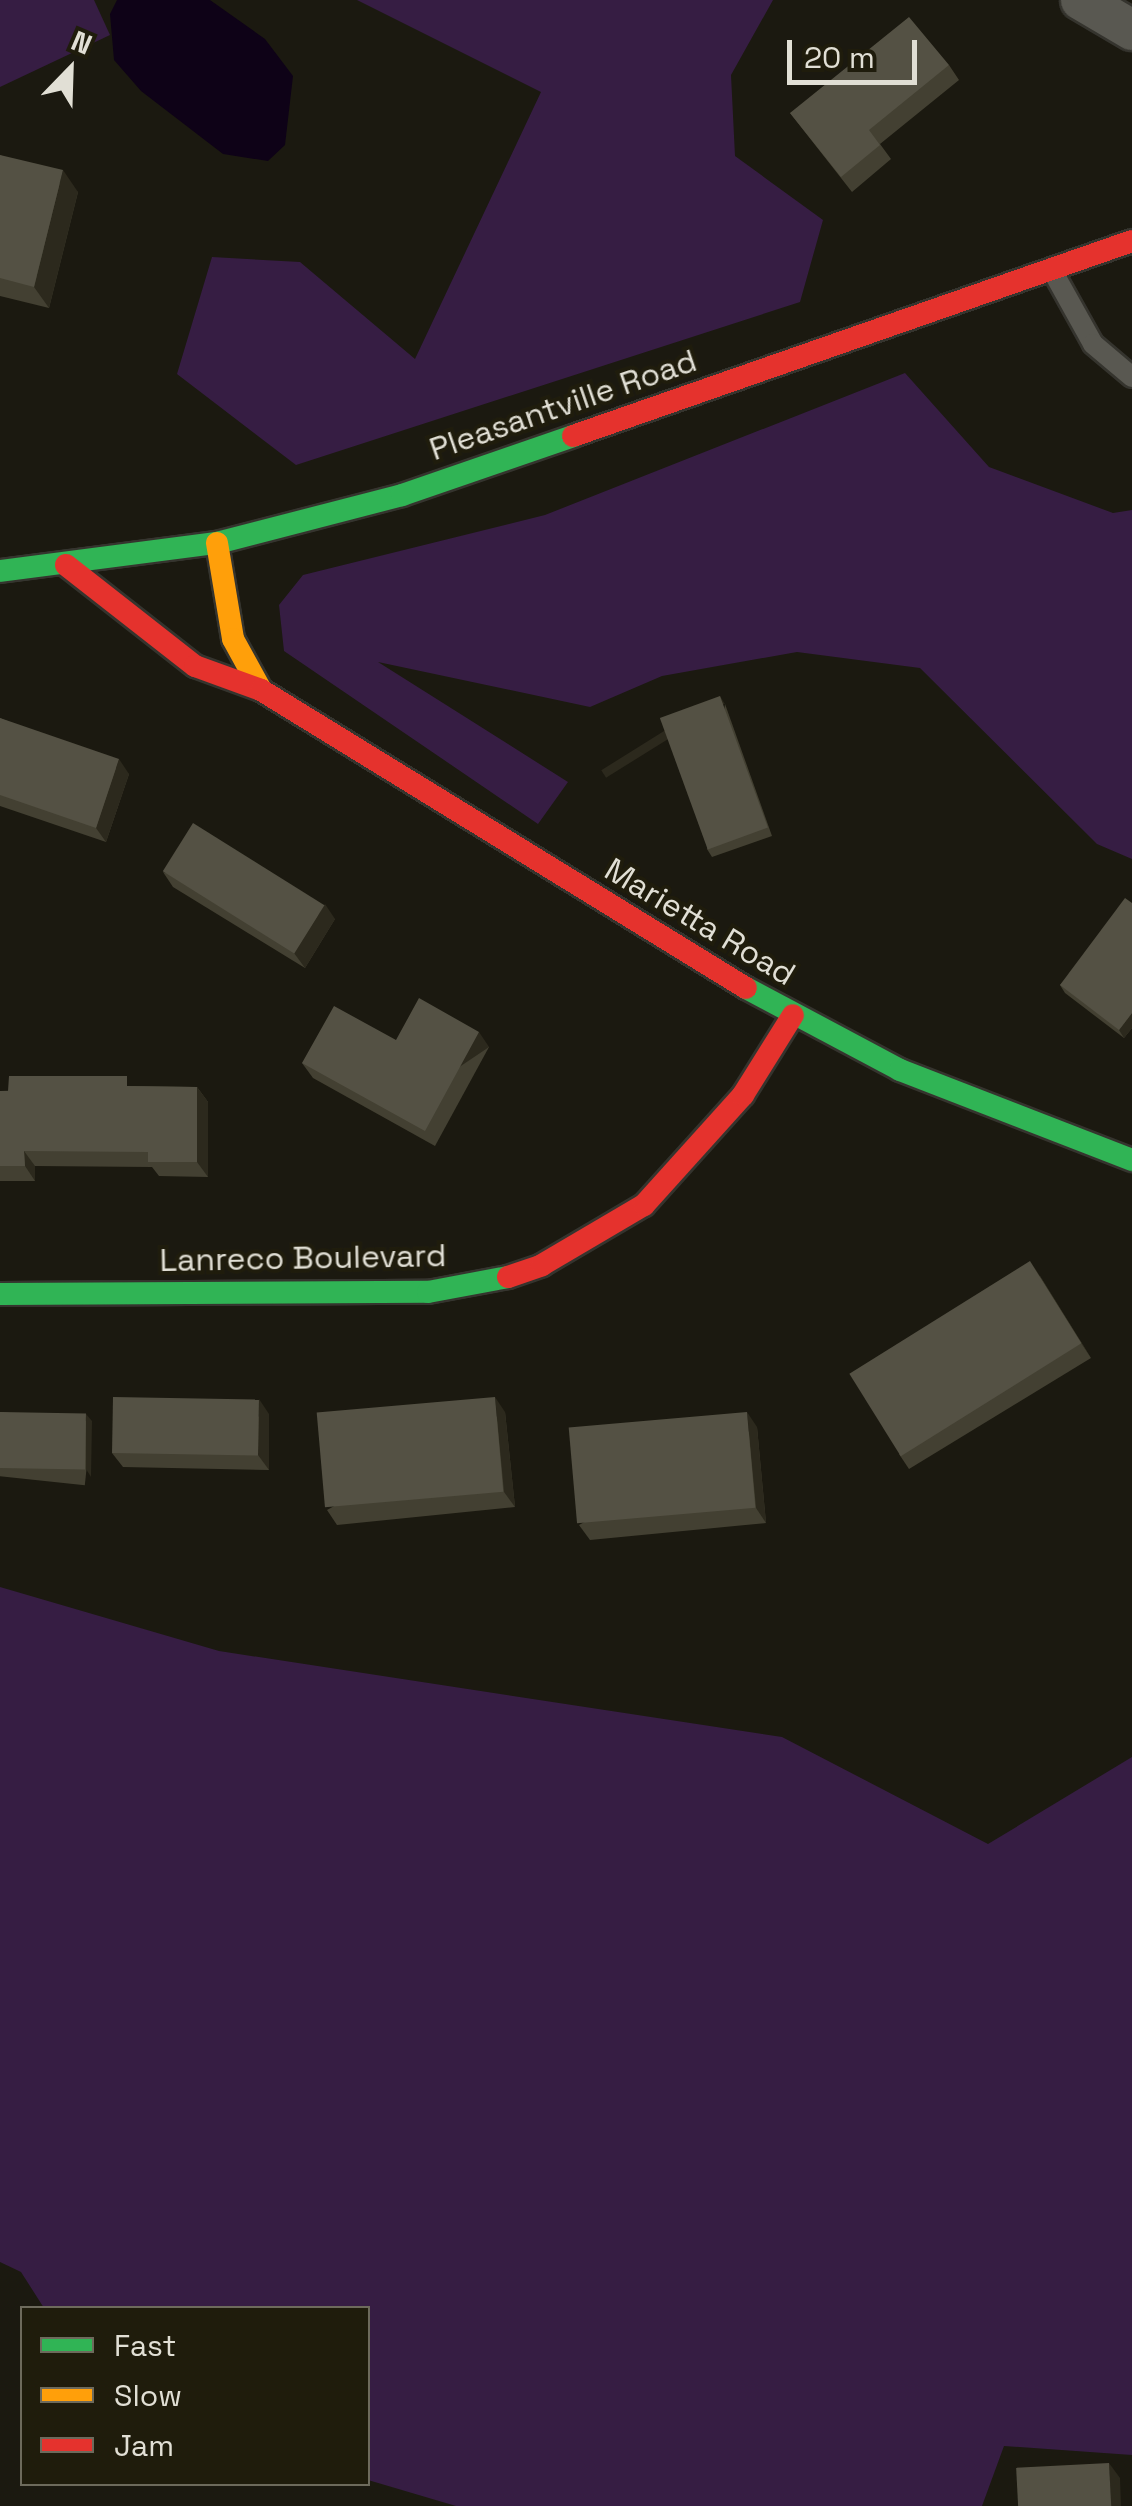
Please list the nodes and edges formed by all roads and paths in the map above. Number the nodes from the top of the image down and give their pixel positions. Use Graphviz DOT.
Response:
graph roads {
  1 [pos="1081,0"];
  2 [pos="1132,30"];
  3 [pos="1132,240"];
  4 [pos="1052,270"];
  5 [pos="1132,377"];
  6 [pos="217,543"];
  7 [pos="66,565"];
  8 [pos="0,571"];
  9 [pos="261,690"];
  10 [pos="793,1015"];
  11 [pos="1132,1160"];
  12 [pos="0,1294"];
  1 -- 2 [label="street"];
  3 -- 4 [label="street, Pleasantville Road"];
  4 -- 5 [label="lane"];
  4 -- 6 [label="street, Pleasantville Road"];
  6 -- 7 [label="street, Pleasantville Road"];
  6 -- 9 [label="street, Marietta Road"];
  7 -- 8 [label="street, Pleasantville Road"];
  7 -- 9 [label="street, Marietta Road"];
  9 -- 10 [label="street, Marietta Road"];
  10 -- 11 [label="street, Marietta Road"];
  10 -- 12 [label="street, Lanreco Boulevard"];
}
